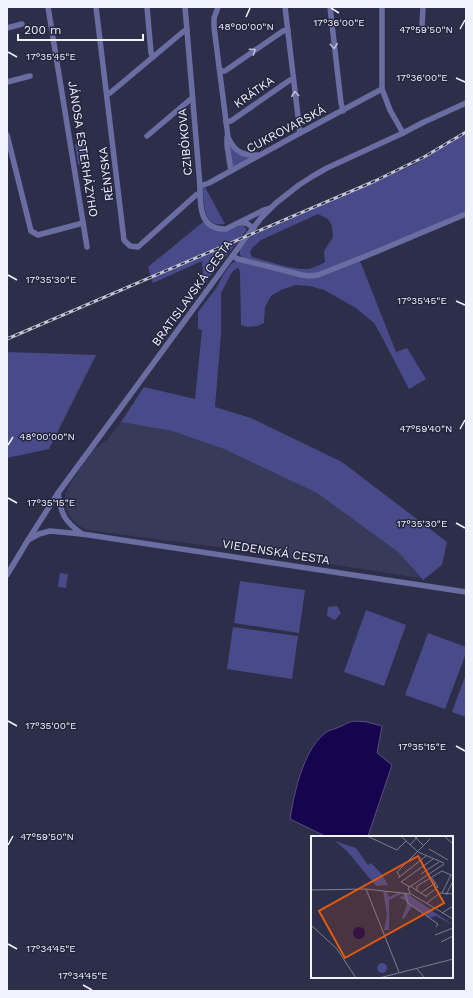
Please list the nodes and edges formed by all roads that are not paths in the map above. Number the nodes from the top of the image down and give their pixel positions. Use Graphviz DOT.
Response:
graph roads {
  1 [pos="48,7"];
  2 [pos="96,7"];
  3 [pos="147,7"];
  4 [pos="185,7"];
  5 [pos="218,7"];
  6 [pos="286,7"];
  7 [pos="330,7"];
  8 [pos="382,7"];
  9 [pos="423,7"];
  10 [pos="22,24"];
  11 [pos="422,26"];
  12 [pos="7,28"];
  13 [pos="187,30"];
  14 [pos="288,30"];
  15 [pos="153,57"];
  16 [pos="220,71"];
  17 [pos="30,76"];
  18 [pos="294,80"];
  19 [pos="7,82"];
  20 [pos="382,89"];
  21 [pos="107,94"];
  22 [pos="192,98"];
  23 [pos="466,104"];
  24 [pos="343,111"];
  25 [pos="226,122"];
  26 [pos="300,133"];
  27 [pos="403,133"];
  28 [pos="7,135"];
  29 [pos="147,136"];
  30 [pos="228,137"];
  31 [pos="260,155"];
  32 [pos="231,171"];
  33 [pos="200,186"];
  34 [pos="200,193"];
  35 [pos="270,208"];
  36 [pos="466,214"];
  37 [pos="83,223"];
  38 [pos="238,223"];
  39 [pos="254,228"];
  40 [pos="87,247"];
  41 [pos="232,256"];
  42 [pos="58,493"];
  43 [pos="82,534"];
  44 [pos="28,540"];
  45 [pos="7,575"];
  46 [pos="466,592"];
  1 -- 37 [label="street, JÁNOSA ESTERHÁZYHO"];
  2 -- 21 [label="street, RÉNYSKA"];
  3 -- 15 [label="street"];
  4 -- 13 [label="street, CZIBÓKOVA"];
  5 -- 16 [label="street"];
  6 -- 14 [label="street"];
  7 -- 24 [label="street, one-way"];
  8 -- 20 [label="street"];
  9 -- 11 [label="street"];
  10 -- 12 [label="street"];
  13 -- 15 [label="street"];
  13 -- 22 [label="street, CZIBÓKOVA"];
  16 -- 14 [label="street, one-way"];
  14 -- 18 [label="street"];
  15 -- 21 [label="street"];
  16 -- 25 [label="street"];
  17 -- 19 [label="street"];
  18 -- 25 [label="street, KRÁTKA"];
  26 -- 18 [label="street, one-way"];
  20 -- 24 [label="street, CUKROVARSKÁ"];
  20 -- 27 [label="street"];
  21 -- 34 [label="street, RÉNYSKA"];
  22 -- 29 [label="street"];
  22 -- 33 [label="street, CZIBÓKOVA"];
  23 -- 27 [label="street, BRATISLAVSKÁ CESTA"];
  24 -- 26 [label="street, CUKROVARSKÁ"];
  25 -- 30 [label="street"];
  26 -- 31 [label="street, CUKROVARSKÁ"];
  27 -- 35 [label="street, BRATISLAVSKÁ CESTA"];
  28 -- 37 [label="street"];
  30 -- 31 [label="street"];
  30 -- 32 [label="street"];
  31 -- 32 [label="street, CUKROVARSKÁ"];
  32 -- 33 [label="street, CUKROVARSKÁ"];
  33 -- 34 [label="street, CZIBÓKOVA"];
  34 -- 38 [label="street, CZIBÓKOVA"];
  35 -- 38 [label="street"];
  35 -- 39 [label="street, BRATISLAVSKÁ CESTA"];
  36 -- 41 [label="street"];
  37 -- 40 [label="street, JÁNOSA ESTERHÁZYHO"];
  38 -- 39 [label="street"];
  39 -- 41 [label="street, BRATISLAVSKÁ CESTA"];
  41 -- 42 [label="street, BRATISLAVSKÁ CESTA"];
  42 -- 43 [label="street"];
  42 -- 44 [label="street, BRATISLAVSKÁ CESTA"];
  43 -- 44 [label="street, VIEDENSKÁ CESTA"];
  43 -- 46 [label="street, VIEDENSKÁ CESTA"];
  44 -- 45 [label="street, BRATISLAVSKÁ CESTA"];
}
